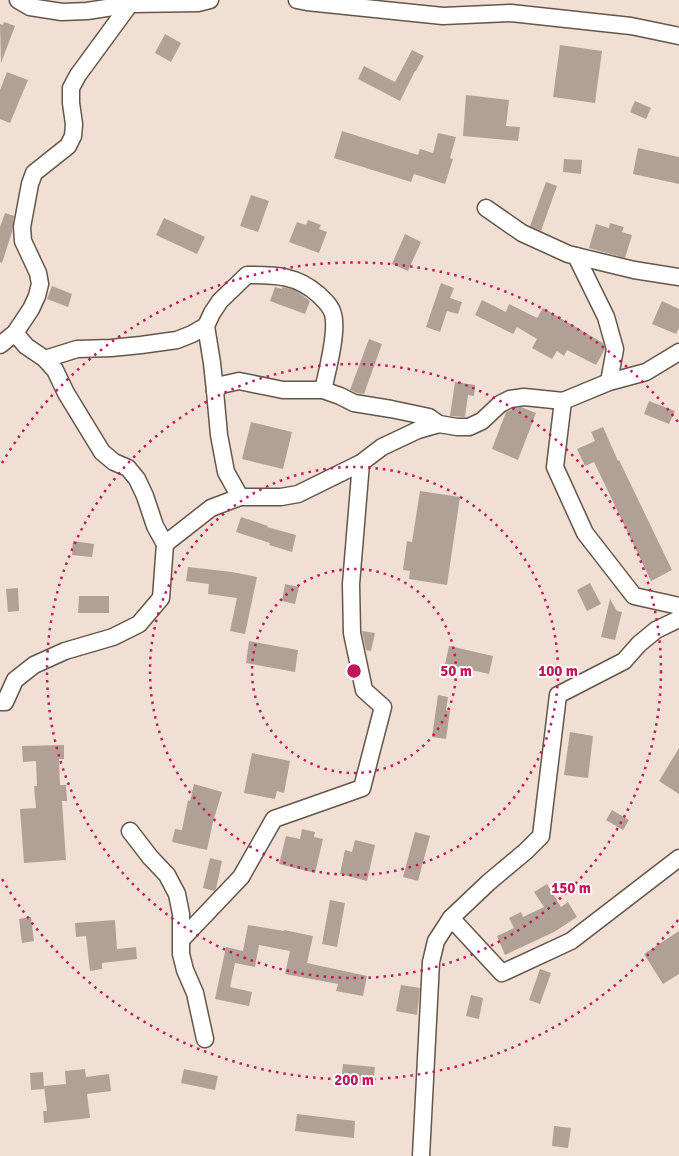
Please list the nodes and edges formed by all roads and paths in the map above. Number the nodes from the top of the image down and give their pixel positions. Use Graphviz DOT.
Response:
graph roads {
  1 [pos="18,0"];
  2 [pos="210,0"];
  3 [pos="304,1"];
  4 [pos="132,2"];
  5 [pos="515,6"];
  6 [pos="679,36"];
  7 [pos="486,208"];
  8 [pos="576,256"];
  9 [pos="679,277"];
  10 [pos="206,326"];
  11 [pos="15,333"];
  12 [pos="0,345"];
  13 [pos="679,352"];
  14 [pos="45,358"];
  15 [pos="212,362"];
  16 [pos="239,381"];
  17 [pos="609,382"];
  18 [pos="323,390"];
  19 [pos="215,392"];
  20 [pos="562,401"];
  21 [pos="439,424"];
  22 [pos="361,463"];
  23 [pos="240,497"];
  24 [pos="165,544"];
  25 [pos="679,606"];
  26 [pos="679,618"];
  27 [pos="0,702"];
  28 [pos="130,831"];
  29 [pos="679,858"];
  30 [pos="451,918"];
  31 [pos="182,939"];
  32 [pos="205,1039"];
  33 [pos="421,1156"];
  1 -- 4 [label="street"];
  2 -- 4 [label="street"];
  3 -- 5 [label="street"];
  4 -- 11 [label="street"];
  5 -- 6 [label="street"];
  7 -- 8 [label="street"];
  8 -- 9 [label="street"];
  8 -- 17 [label="street"];
  10 -- 14 [label="street"];
  10 -- 15 [label="street"];
  10 -- 18 [label="street"];
  11 -- 12 [label="street"];
  11 -- 14 [label="street"];
  13 -- 17 [label="street"];
  14 -- 24 [label="street"];
  15 -- 16 [label="street"];
  15 -- 19 [label="street"];
  16 -- 18 [label="street"];
  16 -- 19 [label="street"];
  17 -- 20 [label="street"];
  18 -- 21 [label="street"];
  19 -- 23 [label="street"];
  20 -- 21 [label="street"];
  20 -- 25 [label="street"];
  21 -- 22 [label="street"];
  22 -- 23 [label="street"];
  22 -- 31 [label="street"];
  23 -- 24 [label="street"];
  24 -- 27 [label="street"];
  26 -- 30 [label="street"];
  28 -- 31 [label="street"];
  29 -- 30 [label="street"];
  30 -- 33 [label="street"];
  31 -- 32 [label="street"];
}
